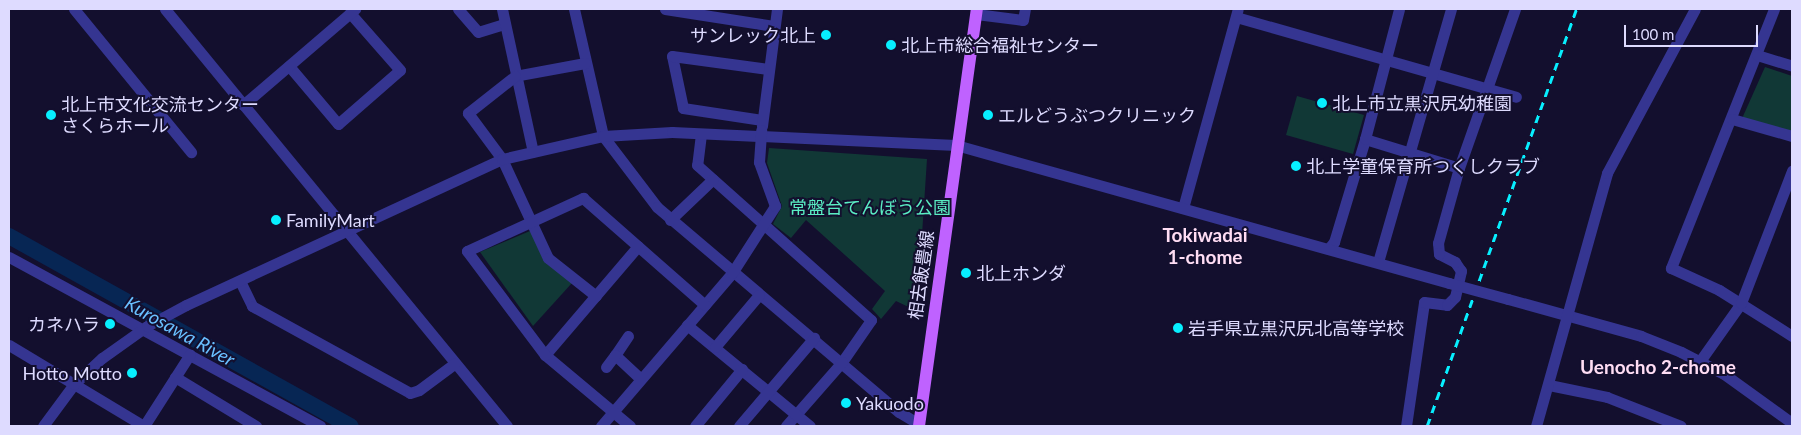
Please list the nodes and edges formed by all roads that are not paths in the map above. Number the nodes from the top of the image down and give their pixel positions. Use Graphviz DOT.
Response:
graph roads {
  1 [pos="74,9"];
  2 [pos="165,9"];
  3 [pos="458,9"];
  4 [pos="502,9"];
  5 [pos="574,9"];
  6 [pos="665,9"];
  7 [pos="777,9"];
  8 [pos="1025,9"];
  9 [pos="1399,9"];
  10 [pos="1451,9"];
  11 [pos="1514,9"];
  12 [pos="1695,9"];
  13 [pos="1774,9"];
  14 [pos="353,11"];
  15 [pos="976,12"];
  16 [pos="1237,13"];
  17 [pos="505,24"];
  18 [pos="774,26"];
  19 [pos="1757,55"];
  20 [pos="1388,58"];
  21 [pos="586,63"];
  22 [pos="289,66"];
  23 [pos="1792,66"];
  24 [pos="768,69"];
  25 [pos="1432,72"];
  26 [pos="515,76"];
  27 [pos="1489,89"];
  28 [pos="1516,97"];
  29 [pos="243,105"];
  30 [pos="1732,119"];
  31 [pos="762,125"];
  32 [pos="701,134"];
  33 [pos="603,136"];
  34 [pos="1792,136"];
  35 [pos="1365,139"];
  36 [pos="956,146"];
  37 [pos="192,152"];
  38 [pos="533,152"];
  39 [pos="1409,154"];
  40 [pos="502,159"];
  41 [pos="1459,168"];
  42 [pos="1792,170"];
  43 [pos="713,179"];
  44 [pos="1787,202"];
  45 [pos="1183,208"];
  46 [pos="670,220"];
  47 [pos="530,223"];
  48 [pos="762,223"];
  49 [pos="348,232"];
  50 [pos="638,246"];
  51 [pos="1329,248"];
  52 [pos="9,257"];
  53 [pos="1378,262"];
  54 [pos="732,274"];
  55 [pos="240,281"];
  56 [pos="759,295"];
  57 [pos="596,296"];
  58 [pos="1741,303"];
  59 [pos="705,304"];
  60 [pos="1568,316"];
  61 [pos="687,325"];
  62 [pos="144,328"];
  63 [pos="628,336"];
  64 [pos="1792,336"];
  65 [pos="814,338"];
  66 [pos="9,346"];
  67 [pos="715,347"];
  68 [pos="190,354"];
  69 [pos="545,355"];
  70 [pos="615,355"];
  71 [pos="1700,361"];
  72 [pos="842,362"];
  73 [pos="454,364"];
  74 [pos="606,367"];
  75 [pos="742,369"];
  76 [pos="175,377"];
  77 [pos="641,379"];
  78 [pos="74,384"];
  79 [pos="1549,385"];
  80 [pos="769,392"];
  81 [pos="613,412"];
  82 [pos="796,414"];
  83 [pos="1792,423"];
  84 [pos="919,425"];
  85 [pos="43,426"];
  86 [pos="144,426"];
  87 [pos="256,426"];
  88 [pos="320,426"];
  89 [pos="506,426"];
  90 [pos="601,426"];
  91 [pos="630,426"];
  92 [pos="695,426"];
  93 [pos="739,426"];
  94 [pos="786,426"];
  95 [pos="810,426"];
  96 [pos="1406,426"];
  97 [pos="1536,426"];
  98 [pos="1681,426"];
  1 -- 37 [label="street"];
  2 -- 29 [label="street"];
  3 -- 17 [label="street"];
  4 -- 17 [label="street"];
  5 -- 21 [label="street"];
  6 -- 18 [label="street"];
  7 -- 18 [label="street"];
  8 -- 15 [label="street"];
  9 -- 20 [label="street"];
  10 -- 25 [label="street"];
  11 -- 27 [label="street"];
  12 -- 60 [label="street"];
  13 -- 19 [label="street"];
  14 -- 22 [label="street"];
  14 -- 22 [label="street"];
  15 -- 36 [label="main road, 相去飯豊線"];
  16 -- 20 [label="street"];
  16 -- 45 [label="street"];
  17 -- 26 [label="street"];
  18 -- 24 [label="street"];
  19 -- 23 [label="street"];
  19 -- 30 [label="street"];
  20 -- 25 [label="street"];
  20 -- 35 [label="street"];
  21 -- 26 [label="street"];
  21 -- 33 [label="street"];
  22 -- 29 [label="street"];
  24 -- 31 [label="street"];
  24 -- 31 [label="street"];
  25 -- 27 [label="street"];
  25 -- 39 [label="street"];
  26 -- 38 [label="street"];
  26 -- 40 [label="street"];
  27 -- 28 [label="street"];
  27 -- 41 [label="street"];
  29 -- 49 [label="street"];
  30 -- 34 [label="street"];
  30 -- 58 [label="street"];
  31 -- 48 [label="street, bridge"];
  32 -- 33 [label="street"];
  32 -- 36 [label="street"];
  32 -- 43 [label="street"];
  33 -- 38 [label="street"];
  33 -- 46 [label="street"];
  35 -- 39 [label="street"];
  35 -- 51 [label="street"];
  36 -- 45 [label="street"];
  36 -- 84 [label="main road, 相去飯豊線"];
  38 -- 40 [label="street"];
  39 -- 41 [label="street"];
  39 -- 53 [label="street"];
  40 -- 47 [label="street"];
  40 -- 49 [label="street"];
  41 -- 96 [label="street"];
  42 -- 44 [label="street"];
  43 -- 46 [label="street"];
  43 -- 48 [label="street"];
  44 -- 58 [label="street"];
  45 -- 51 [label="street"];
  46 -- 54 [label="street"];
  47 -- 50 [label="street"];
  47 -- 57 [label="street"];
  47 -- 69 [label="street"];
  48 -- 54 [label="street"];
  48 -- 72 [label="street"];
  49 -- 55 [label="street"];
  49 -- 73 [label="street"];
  50 -- 57 [label="street"];
  50 -- 59 [label="street"];
  51 -- 53 [label="street"];
  52 -- 62 [label="street"];
  53 -- 60 [label="street, bridge"];
  54 -- 56 [label="street"];
  54 -- 59 [label="street"];
  55 -- 62 [label="street"];
  55 -- 73 [label="street"];
  56 -- 65 [label="street"];
  56 -- 67 [label="street"];
  57 -- 69 [label="street"];
  58 -- 64 [label="street"];
  58 -- 71 [label="street"];
  59 -- 61 [label="street"];
  60 -- 71 [label="street"];
  60 -- 79 [label="street"];
  61 -- 67 [label="street"];
  61 -- 77 [label="street"];
  62 -- 68 [label="street"];
  62 -- 78 [label="street"];
  63 -- 70 [label="street"];
  65 -- 72 [label="street"];
  65 -- 80 [label="street"];
  66 -- 78 [label="street"];
  67 -- 75 [label="street"];
  68 -- 76 [label="street"];
  68 -- 88 [label="street"];
  69 -- 81 [label="street"];
  70 -- 74 [label="street"];
  70 -- 77 [label="street"];
  71 -- 83 [label="street"];
  72 -- 82 [label="street"];
  72 -- 84 [label="street"];
  73 -- 89 [label="street"];
  75 -- 80 [label="street"];
  75 -- 92 [label="street"];
  76 -- 86 [label="street"];
  76 -- 87 [label="street"];
  77 -- 81 [label="street"];
  78 -- 85 [label="street"];
  78 -- 86 [label="street"];
  79 -- 97 [label="street"];
  79 -- 98 [label="street"];
  80 -- 82 [label="street"];
  80 -- 93 [label="street"];
  81 -- 90 [label="street"];
  81 -- 91 [label="street"];
  82 -- 94 [label="street"];
  82 -- 95 [label="street"];
}
